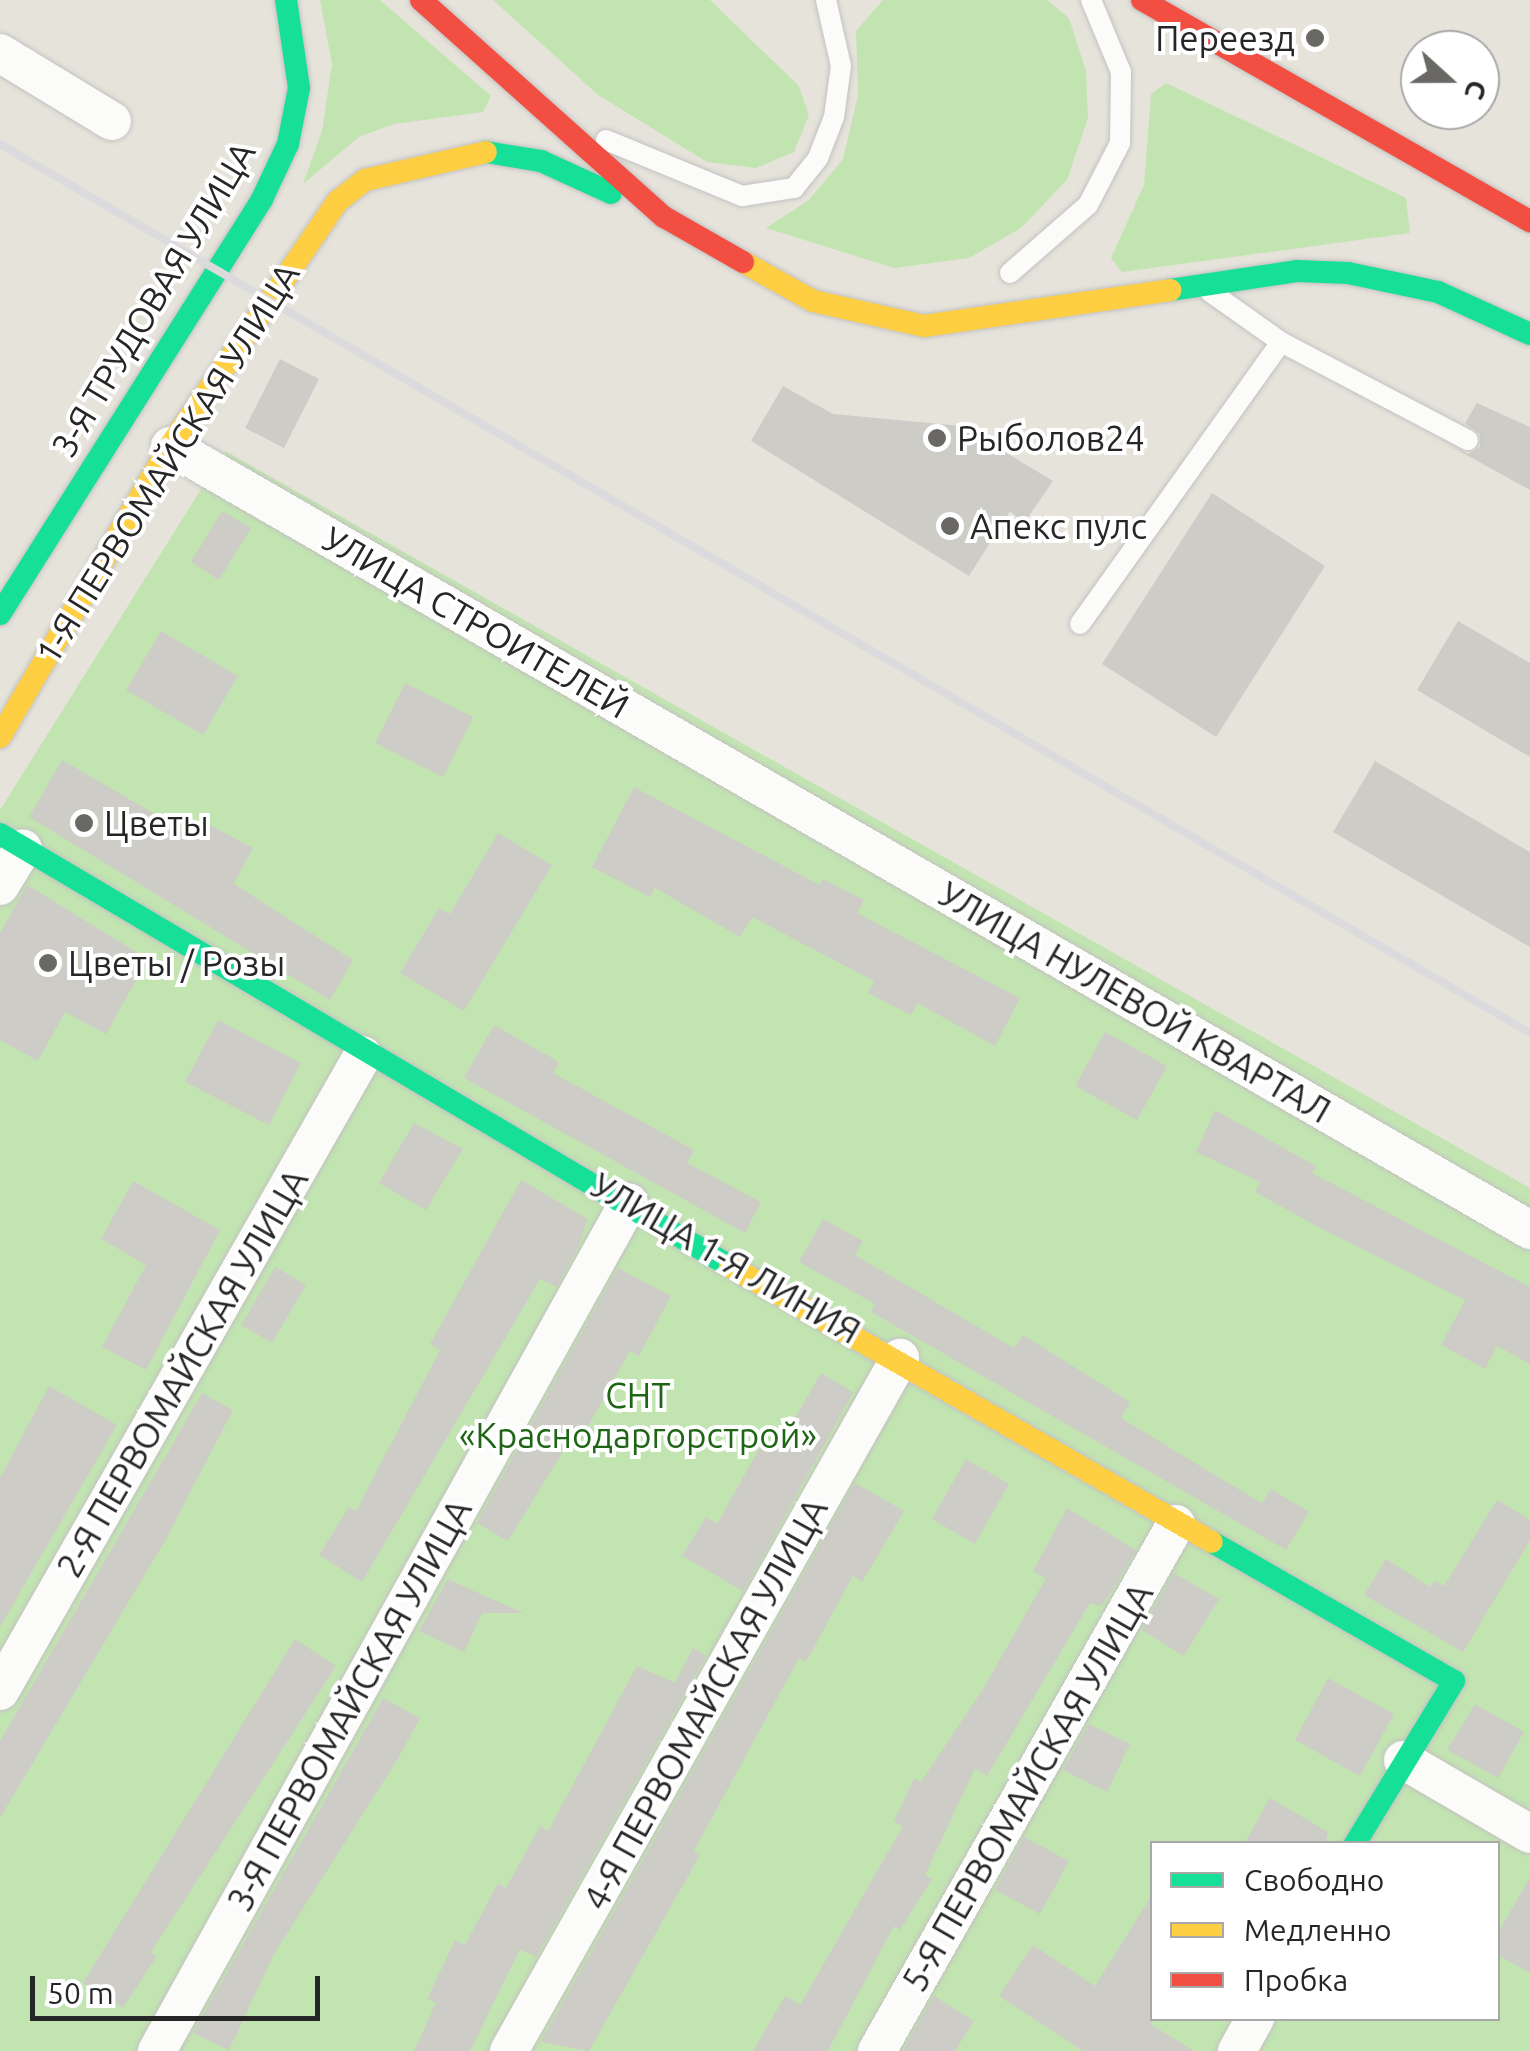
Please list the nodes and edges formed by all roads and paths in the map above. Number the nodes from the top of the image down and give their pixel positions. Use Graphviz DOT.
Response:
graph roads {
  1 [pos="286,0"];
  2 [pos="421,0"];
  3 [pos="826,0"];
  4 [pos="1091,0"];
  5 [pos="1142,0"];
  6 [pos="0,52"];
  7 [pos="553,119"];
  8 [pos="112,121"];
  9 [pos="664,217"];
  10 [pos="1530,221"];
  11 [pos="1010,273"];
  12 [pos="1200,284"];
  13 [pos="1526,332"];
  14 [pos="1280,342"];
  15 [pos="1468,440"];
  16 [pos="170,446"];
  17 [pos="0,614"];
  18 [pos="1080,624"];
  19 [pos="0,737"];
  20 [pos="740,774"];
  21 [pos="12,841"];
  22 [pos="0,886"];
  23 [pos="364,1055"];
  24 [pos="629,1202"];
  25 [pos="1530,1230"];
  26 [pos="900,1358"];
  27 [pos="1176,1524"];
  28 [pos="0,1692"];
  29 [pos="1403,1760"];
  30 [pos="1530,1834"];
  31 [pos="1358,1841"];
  32 [pos="1253,2021"];
  33 [pos="157,2051"];
  34 [pos="509,2051"];
  35 [pos="878,2051"];
  36 [pos="1237,2051"];
  1 -- 17 [label="main road, 3-Я ТРУДОВАЯ УЛИЦА"];
  2 -- 7 [label="main road"];
  3 -- 7 [label="lane"];
  4 -- 11 [label="lane"];
  5 -- 10 [label="main road"];
  6 -- 8 [label="street"];
  7 -- 9 [label="main road"];
  9 -- 12 [label="main road"];
  9 -- 16 [label="main road, 1-Я ПЕРВОМАЙСКАЯ УЛИЦА"];
  12 -- 13 [label="main road"];
  12 -- 14 [label="lane"];
  14 -- 15 [label="lane"];
  14 -- 18 [label="lane"];
  16 -- 19 [label="main road, 1-Я ПЕРВОМАЙСКАЯ УЛИЦА"];
  16 -- 20 [label="street, УЛИЦА СТРОИТЕЛЕЙ"];
  20 -- 25 [label="street, УЛИЦА НУЛЕВОЙ КВАРТАЛ"];
  21 -- 22 [label="street"];
  21 -- 23 [label="main road, УЛИЦА 1-Я ЛИНИЯ"];
  23 -- 24 [label="main road, УЛИЦА 1-Я ЛИНИЯ"];
  23 -- 28 [label="street, 2-Я ПЕРВОМАЙСКАЯ УЛИЦА"];
  24 -- 26 [label="main road, УЛИЦА 1-Я ЛИНИЯ"];
  24 -- 33 [label="street, 3-Я ПЕРВОМАЙСКАЯ УЛИЦА"];
  26 -- 27 [label="main road, УЛИЦА 1-Я ЛИНИЯ"];
  26 -- 34 [label="street, 4-Я ПЕРВОМАЙСКАЯ УЛИЦА"];
  27 -- 29 [label="main road, УЛИЦА 1-Я ЛИНИЯ"];
  27 -- 35 [label="street, 5-Я ПЕРВОМАЙСКАЯ УЛИЦА"];
  29 -- 30 [label="street"];
  29 -- 31 [label="main road"];
  32 -- 36 [label="street"];
}
